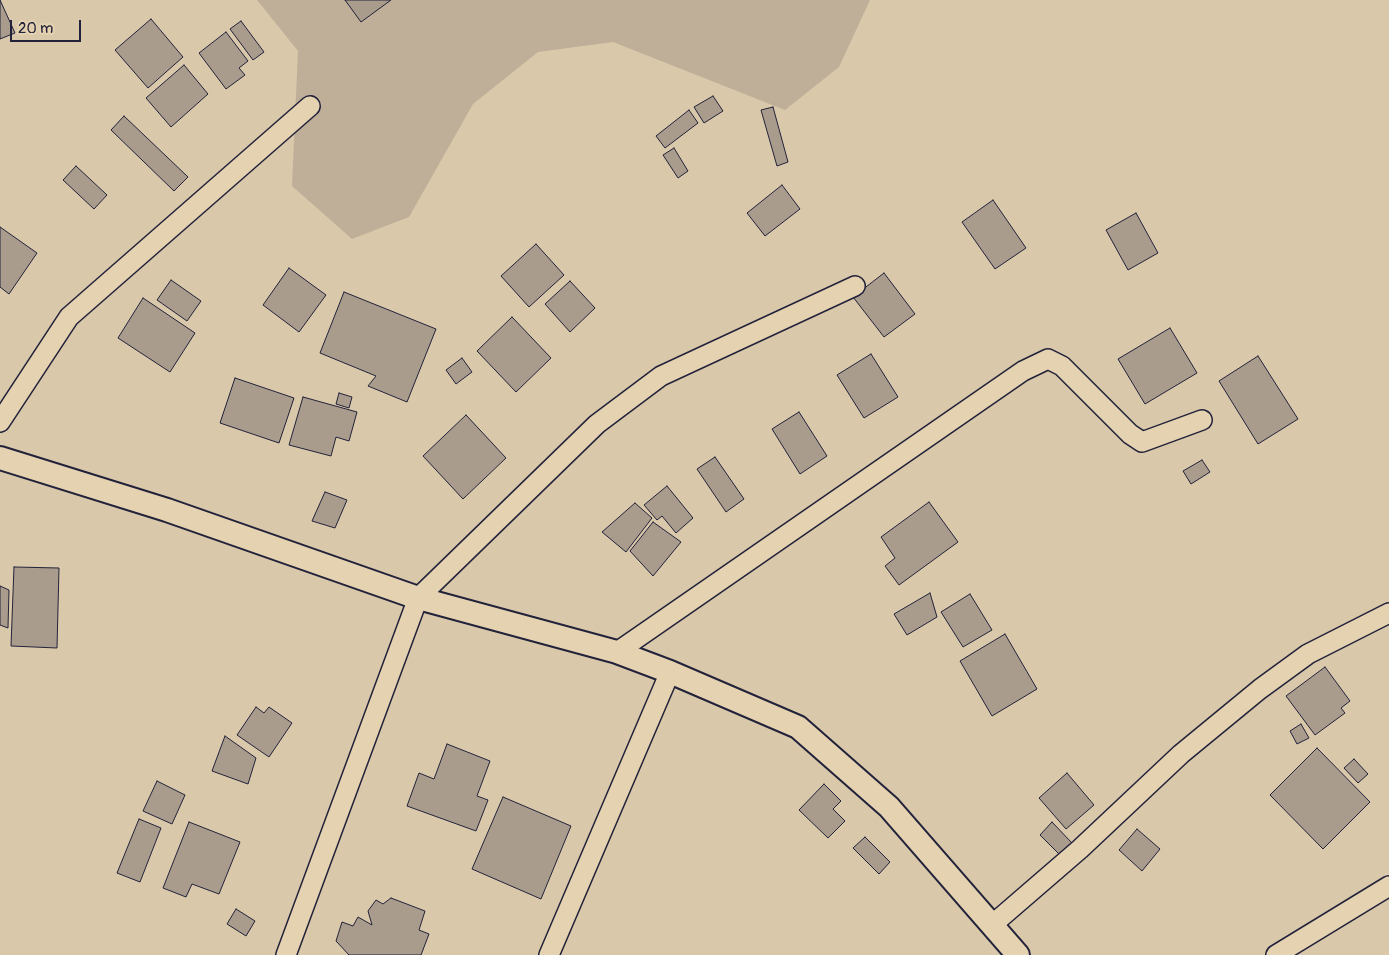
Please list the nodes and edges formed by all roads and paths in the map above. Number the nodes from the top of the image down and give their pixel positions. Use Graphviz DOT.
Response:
graph roads {
  1 [pos="310,106"];
  2 [pos="855,286"];
  3 [pos="1202,420"];
  4 [pos="0,422"];
  5 [pos="0,458"];
  6 [pos="418,598"];
  7 [pos="1389,613"];
  8 [pos="618,652"];
  9 [pos="670,672"];
  10 [pos="1389,886"];
  11 [pos="992,925"];
  12 [pos="286,955"];
  13 [pos="549,955"];
  14 [pos="1018,955"];
  15 [pos="1276,955"];
  1 -- 4 [label="street"];
  2 -- 6 [label="street"];
  3 -- 8 [label="street"];
  5 -- 6 [label="street"];
  6 -- 8 [label="street"];
  6 -- 12 [label="street"];
  7 -- 11 [label="street"];
  8 -- 9 [label="street"];
  9 -- 11 [label="street"];
  9 -- 13 [label="street"];
  10 -- 15 [label="street"];
  11 -- 14 [label="street"];
}
